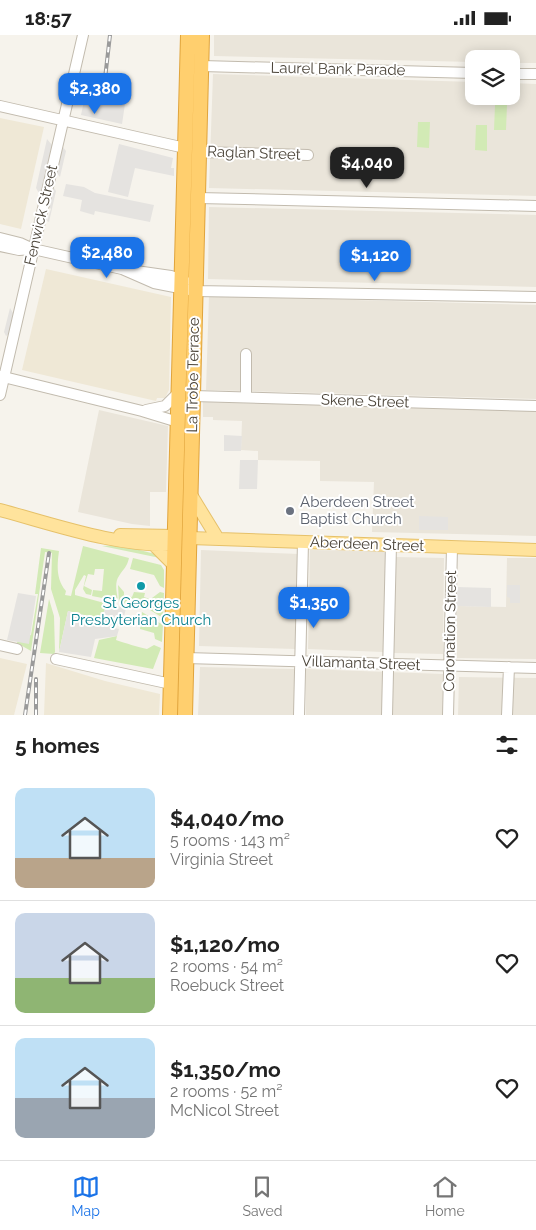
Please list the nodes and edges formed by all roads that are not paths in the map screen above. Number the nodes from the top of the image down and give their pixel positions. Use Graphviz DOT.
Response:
graph roads {
  1 [pos="83,35"];
  2 [pos="188,35"];
  3 [pos="202,35"];
  4 [pos="202,66"];
  5 [pos="465,73"];
  6 [pos="520,74"];
  7 [pos="536,74"];
  8 [pos="0,106"];
  9 [pos="63,120"];
  10 [pos="185,148"];
  11 [pos="200,152"];
  12 [pos="308,155"];
  13 [pos="198,198"];
  14 [pos="536,206"];
  15 [pos="0,238"];
  16 [pos="0,246"];
  17 [pos="33,249"];
  18 [pos="186,286"];
  19 [pos="536,297"];
  20 [pos="246,354"];
  21 [pos="2,377"];
  22 [pos="178,393"];
  23 [pos="0,395"];
  24 [pos="193,396"];
  25 [pos="246,397"];
  26 [pos="536,405"];
  27 [pos="142,411"];
  28 [pos="178,421"];
  29 [pos="192,495"];
  30 [pos="0,510"];
  31 [pos="102,535"];
  32 [pos="192,539"];
  33 [pos="218,539"];
  34 [pos="174,540"];
  35 [pos="303,542"];
  36 [pos="154,545"];
  37 [pos="391,545"];
  38 [pos="452,548"];
  39 [pos="536,550"];
  40 [pos="174,565"];
  41 [pos="0,645"];
  42 [pos="17,649"];
  43 [pos="186,658"];
  44 [pos="56,659"];
  45 [pos="300,661"];
  46 [pos="388,664"];
  47 [pos="449,666"];
  48 [pos="508,667"];
  49 [pos="536,668"];
  50 [pos="171,684"];
  51 [pos="170,715"];
  52 [pos="185,715"];
  53 [pos="299,715"];
  54 [pos="387,715"];
  55 [pos="448,715"];
  56 [pos="507,715"];
  1 -- 9 [label="street, Fenwick Street"];
  2 -- 10 [label="highway, La Trobe Terrace"];
  3 -- 4 [label="highway, La Trobe Terrace"];
  4 -- 5 [label="street, Laurel Bank Parade"];
  4 -- 11 [label="highway, La Trobe Terrace"];
  6 -- 7 [label="street"];
  8 -- 9 [label="street"];
  9 -- 10 [label="street"];
  9 -- 17 [label="street, Fenwick Street"];
  10 -- 18 [label="highway, La Trobe Terrace"];
  11 -- 12 [label="street, Raglan Street"];
  11 -- 13 [label="highway, La Trobe Terrace"];
  13 -- 14 [label="street"];
  13 -- 18 [label="highway, La Trobe Terrace"];
  15 -- 17 [label="street"];
  16 -- 17 [label="street"];
  17 -- 18 [label="street"];
  17 -- 21 [label="street, Fenwick Street"];
  18 -- 19 [label="street"];
  18 -- 22 [label="highway, La Trobe Terrace"];
  18 -- 24 [label="highway, La Trobe Terrace"];
  20 -- 25 [label="street"];
  21 -- 23 [label="street, Fenwick Street"];
  21 -- 27 [label="street"];
  22 -- 27 [label="street"];
  22 -- 28 [label="highway, La Trobe Terrace"];
  24 -- 25 [label="street, Skene Street"];
  24 -- 29 [label="highway, La Trobe Terrace"];
  25 -- 26 [label="street, Skene Street"];
  27 -- 28 [label="street"];
  28 -- 34 [label="highway, La Trobe Terrace"];
  29 -- 32 [label="highway, La Trobe Terrace"];
  29 -- 33 [label="main road"];
  30 -- 31 [label="main road"];
  31 -- 34 [label="main road"];
  31 -- 36 [label="main road"];
  32 -- 33 [label="main road, Aberdeen Street"];
  32 -- 34 [label="highway"];
  32 -- 43 [label="highway, La Trobe Terrace"];
  33 -- 35 [label="main road, Aberdeen Street"];
  34 -- 36 [label="main road"];
  34 -- 40 [label="highway, La Trobe Terrace"];
  35 -- 37 [label="main road, Aberdeen Street"];
  35 -- 45 [label="street"];
  36 -- 40 [label="main road"];
  37 -- 38 [label="main road, Aberdeen Street"];
  37 -- 46 [label="street"];
  38 -- 39 [label="main road, Aberdeen Street"];
  38 -- 47 [label="street, Coronation Street"];
  40 -- 50 [label="highway, La Trobe Terrace"];
  41 -- 42 [label="street"];
  43 -- 45 [label="street, Villamanta Street"];
  43 -- 52 [label="highway, La Trobe Terrace"];
  44 -- 50 [label="street"];
  45 -- 46 [label="street, Villamanta Street"];
  45 -- 53 [label="street"];
  46 -- 47 [label="street, Villamanta Street"];
  46 -- 54 [label="street"];
  47 -- 48 [label="street, Villamanta Street"];
  47 -- 55 [label="street, Coronation Street"];
  48 -- 49 [label="street, Villamanta Street"];
  48 -- 56 [label="street"];
  50 -- 51 [label="highway, La Trobe Terrace"];
}
